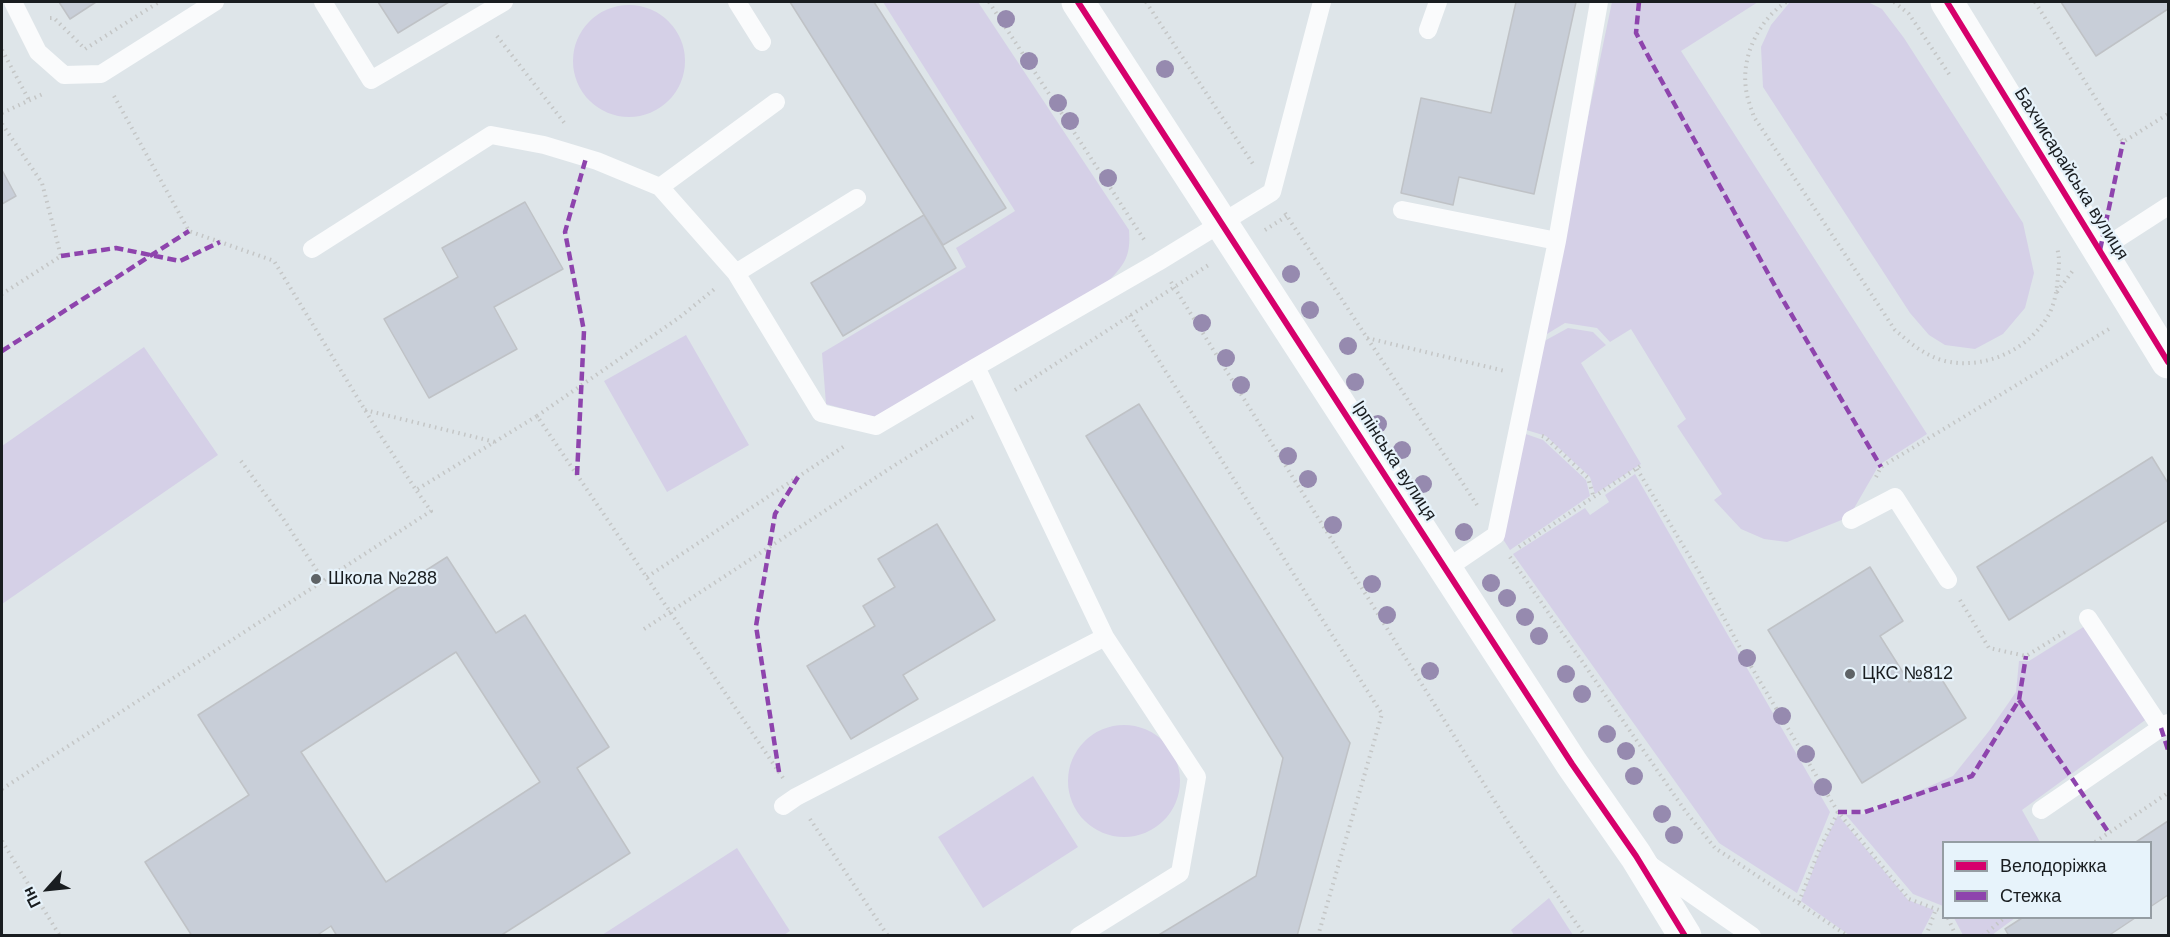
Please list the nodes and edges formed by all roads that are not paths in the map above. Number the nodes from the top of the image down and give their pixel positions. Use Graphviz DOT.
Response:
graph roads {
  1 [pos="13,2"];
  2 [pos="215,2"];
  3 [pos="323,2"];
  4 [pos="504,2"];
  5 [pos="737,2"];
  6 [pos="1078,2"];
  7 [pos="1322,2"];
  8 [pos="1438,2"];
  9 [pos="1599,2"];
  10 [pos="1947,2"];
  11 [pos="1428,30"];
  12 [pos="762,42"];
  13 [pos="776,102"];
  14 [pos="660,187"];
  15 [pos="857,198"];
  16 [pos="2169,206"];
  17 [pos="1402,210"];
  18 [pos="1221,223"];
  19 [pos="1557,241"];
  20 [pos="312,249"];
  21 [pos="2100,250"];
  22 [pos="736,273"];
  23 [pos="2169,362"];
  24 [pos="976,368"];
  25 [pos="1851,520"];
  26 [pos="1446,569"];
  27 [pos="1948,580"];
  28 [pos="2088,618"];
  29 [pos="1105,637"];
  30 [pos="2165,726"];
  31 [pos="789,801"];
  32 [pos="2041,810"];
  33 [pos="1636,856"];
  34 [pos="1079,936"];
  35 [pos="1685,936"];
  36 [pos="1752,936"];
  1 -- 2 [label="lane"];
  3 -- 4 [label="lane"];
  5 -- 12 [label="lane"];
  6 -- 18 [label="street, Ірпінська вулиця"];
  7 -- 18 [label="lane"];
  8 -- 11 [label="lane"];
  9 -- 19 [label="lane"];
  10 -- 21 [label="street, Бахчисарайська вулиця"];
  13 -- 14 [label="lane"];
  14 -- 20 [label="lane"];
  14 -- 22 [label="lane"];
  15 -- 22 [label="lane"];
  16 -- 21 [label="lane"];
  17 -- 19 [label="lane"];
  18 -- 24 [label="lane"];
  18 -- 26 [label="street, Ірпінська вулиця"];
  19 -- 26 [label="lane"];
  21 -- 23 [label="street, Бахчисарайська вулиця"];
  22 -- 24 [label="lane"];
  24 -- 29 [label="lane"];
  25 -- 27 [label="lane"];
  26 -- 33 [label="street, Ірпінська вулиця"];
  28 -- 30 [label="lane"];
  29 -- 31 [label="lane"];
  29 -- 34 [label="lane"];
  30 -- 32 [label="lane"];
  33 -- 35 [label="street, Ірпінська вулиця"];
  33 -- 36 [label="lane"];
}
